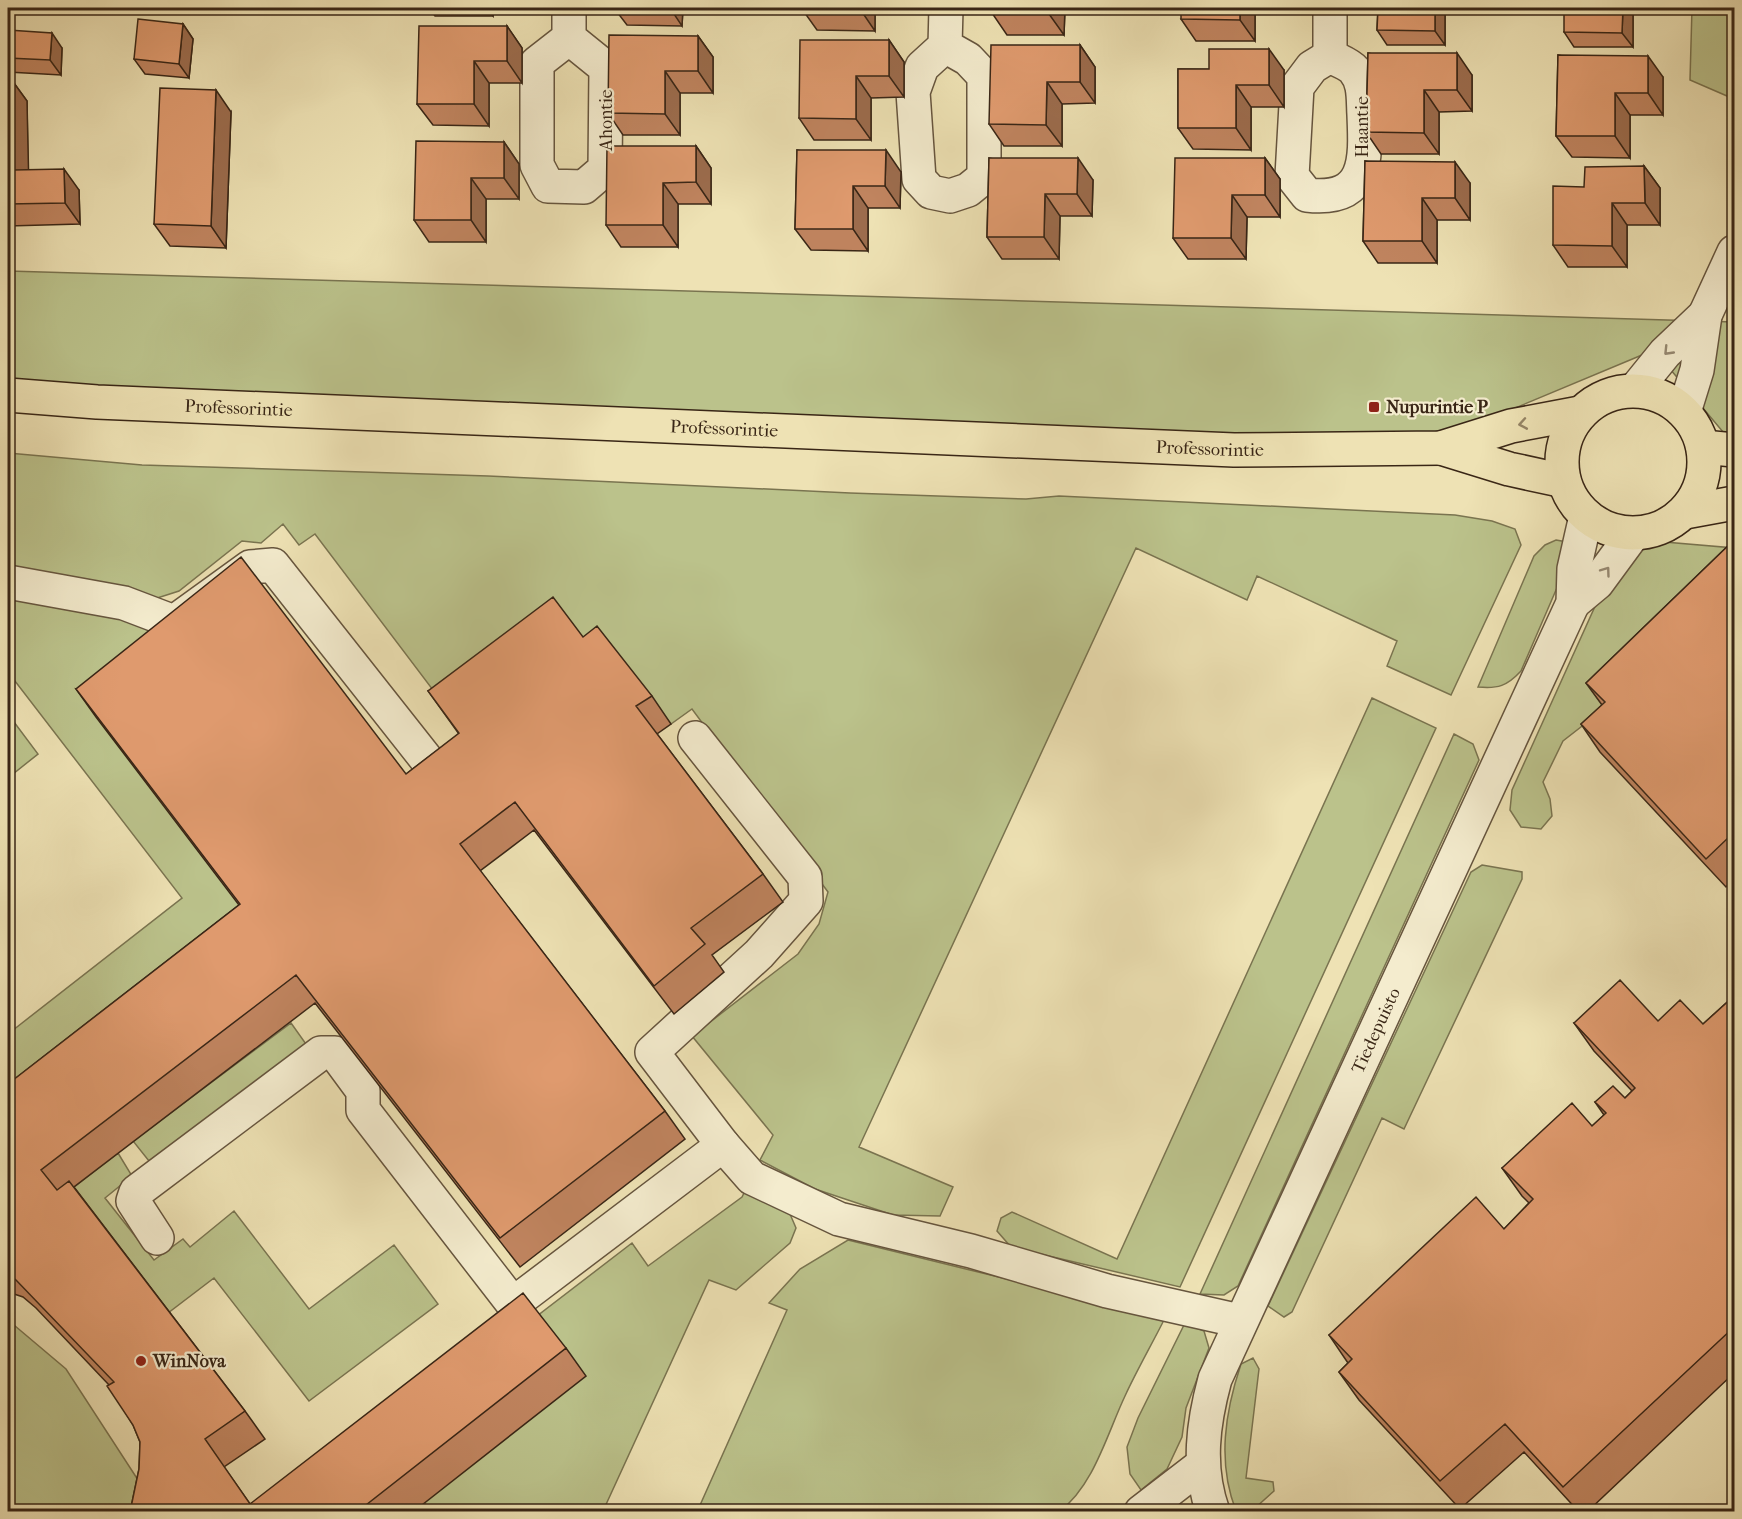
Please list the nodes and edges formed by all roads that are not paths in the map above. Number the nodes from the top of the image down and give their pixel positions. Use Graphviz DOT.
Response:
graph roads {
  1 [pos="946,8"];
  2 [pos="1330,8"];
  3 [pos="945,46"];
  4 [pos="1330,56"];
  5 [pos="1734,252"];
  6 [pos="1705,315"];
  7 [pos="1635,390"];
  8 [pos="8,395"];
  9 [pos="1684,412"];
  10 [pos="1580,414"];
  11 [pos="1441,448"];
  12 [pos="1719,449"];
  13 [pos="1564,481"];
  14 [pos="1734,503"];
  15 [pos="1684,512"];
  16 [pos="1586,516"];
  17 [pos="1633,534"];
  18 [pos="8,582"];
  19 [pos="1573,603"];
  20 [pos="695,738"];
  21 [pos="438,774"];
  22 [pos="723,1145"];
  23 [pos="157,1238"];
  24 [pos="1240,1321"];
  25 [pos="1202,1465"];
  26 [pos="1141,1512"];
  27 [pos="1213,1512"];
  1 -- 3 [label="street"];
  2 -- 4 [label="street"];
  5 -- 6 [label="street"];
  6 -- 7 [label="street, one-way"];
  6 -- 9 [label="street"];
  7 -- 9 [label="main road"];
  7 -- 10 [label="main road"];
  8 -- 11 [label="main road, Professorintie"];
  9 -- 12 [label="main road"];
  10 -- 11 [label="main road, Professorintie, one-way"];
  10 -- 13 [label="main road"];
  11 -- 13 [label="main road, Professorintie"];
  12 -- 15 [label="main road"];
  13 -- 16 [label="main road"];
  14 -- 15 [label="main road"];
  15 -- 17 [label="main road"];
  16 -- 17 [label="main road"];
  16 -- 19 [label="street, Tiedepuisto"];
  19 -- 17 [label="street, Tiedepuisto, one-way"];
  18 -- 21 [label="street"];
  19 -- 24 [label="street, Tiedepuisto"];
  20 -- 22 [label="street"];
  22 -- 23 [label="street"];
  22 -- 24 [label="street"];
  24 -- 25 [label="street, Tiedepuisto"];
  25 -- 26 [label="street"];
  25 -- 27 [label="street, Tiedepuisto"];
}
